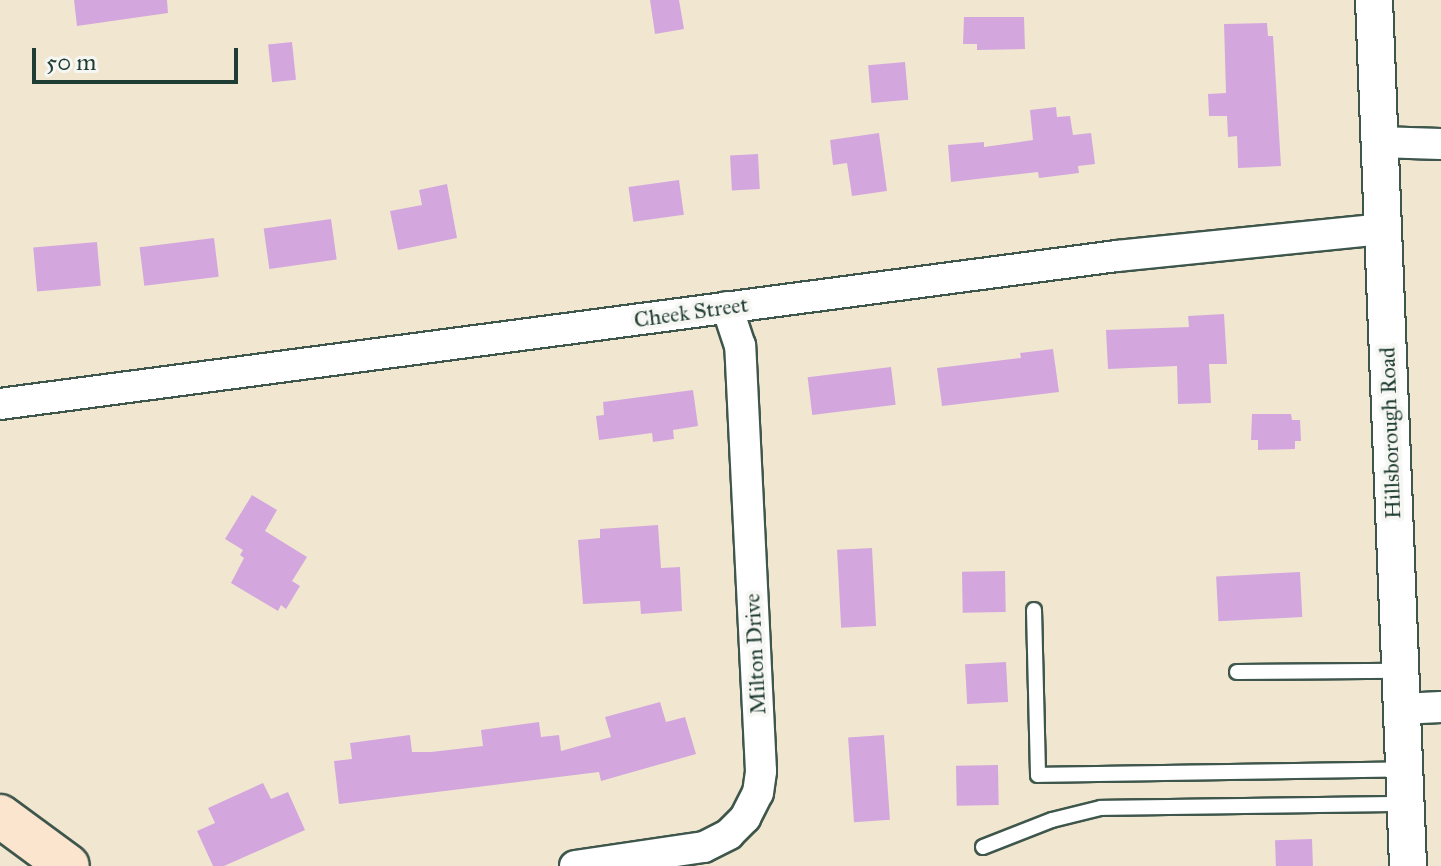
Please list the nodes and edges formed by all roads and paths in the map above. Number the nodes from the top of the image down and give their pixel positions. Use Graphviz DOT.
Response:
graph roads {
  1 [pos="1374,0"];
  2 [pos="1378,142"];
  3 [pos="1441,144"];
  4 [pos="1382,229"];
  5 [pos="727,307"];
  6 [pos="0,404"];
  7 [pos="1034,610"];
  8 [pos="1400,671"];
  9 [pos="1237,672"];
  10 [pos="1441,707"];
  11 [pos="1401,709"];
  12 [pos="1404,769"];
  13 [pos="1405,804"];
  14 [pos="0,816"];
  15 [pos="983,847"];
  16 [pos="68,866"];
  17 [pos="575,866"];
  18 [pos="1408,866"];
  1 -- 2 [label="street, Hillsborough Road"];
  2 -- 3 [label="street"];
  2 -- 4 [label="street, Hillsborough Road"];
  4 -- 5 [label="street, Cheek Street"];
  4 -- 8 [label="street, Hillsborough Road"];
  5 -- 6 [label="street, Cheek Street"];
  5 -- 17 [label="street, Milton Drive"];
  7 -- 12 [label="lane"];
  8 -- 9 [label="lane"];
  8 -- 11 [label="street, Hillsborough Road"];
  10 -- 11 [label="street"];
  11 -- 12 [label="street, Hillsborough Road"];
  12 -- 13 [label="street, Hillsborough Road"];
  13 -- 15 [label="lane"];
  13 -- 18 [label="street, Hillsborough Road"];
  14 -- 16 [label="main road"];
}
